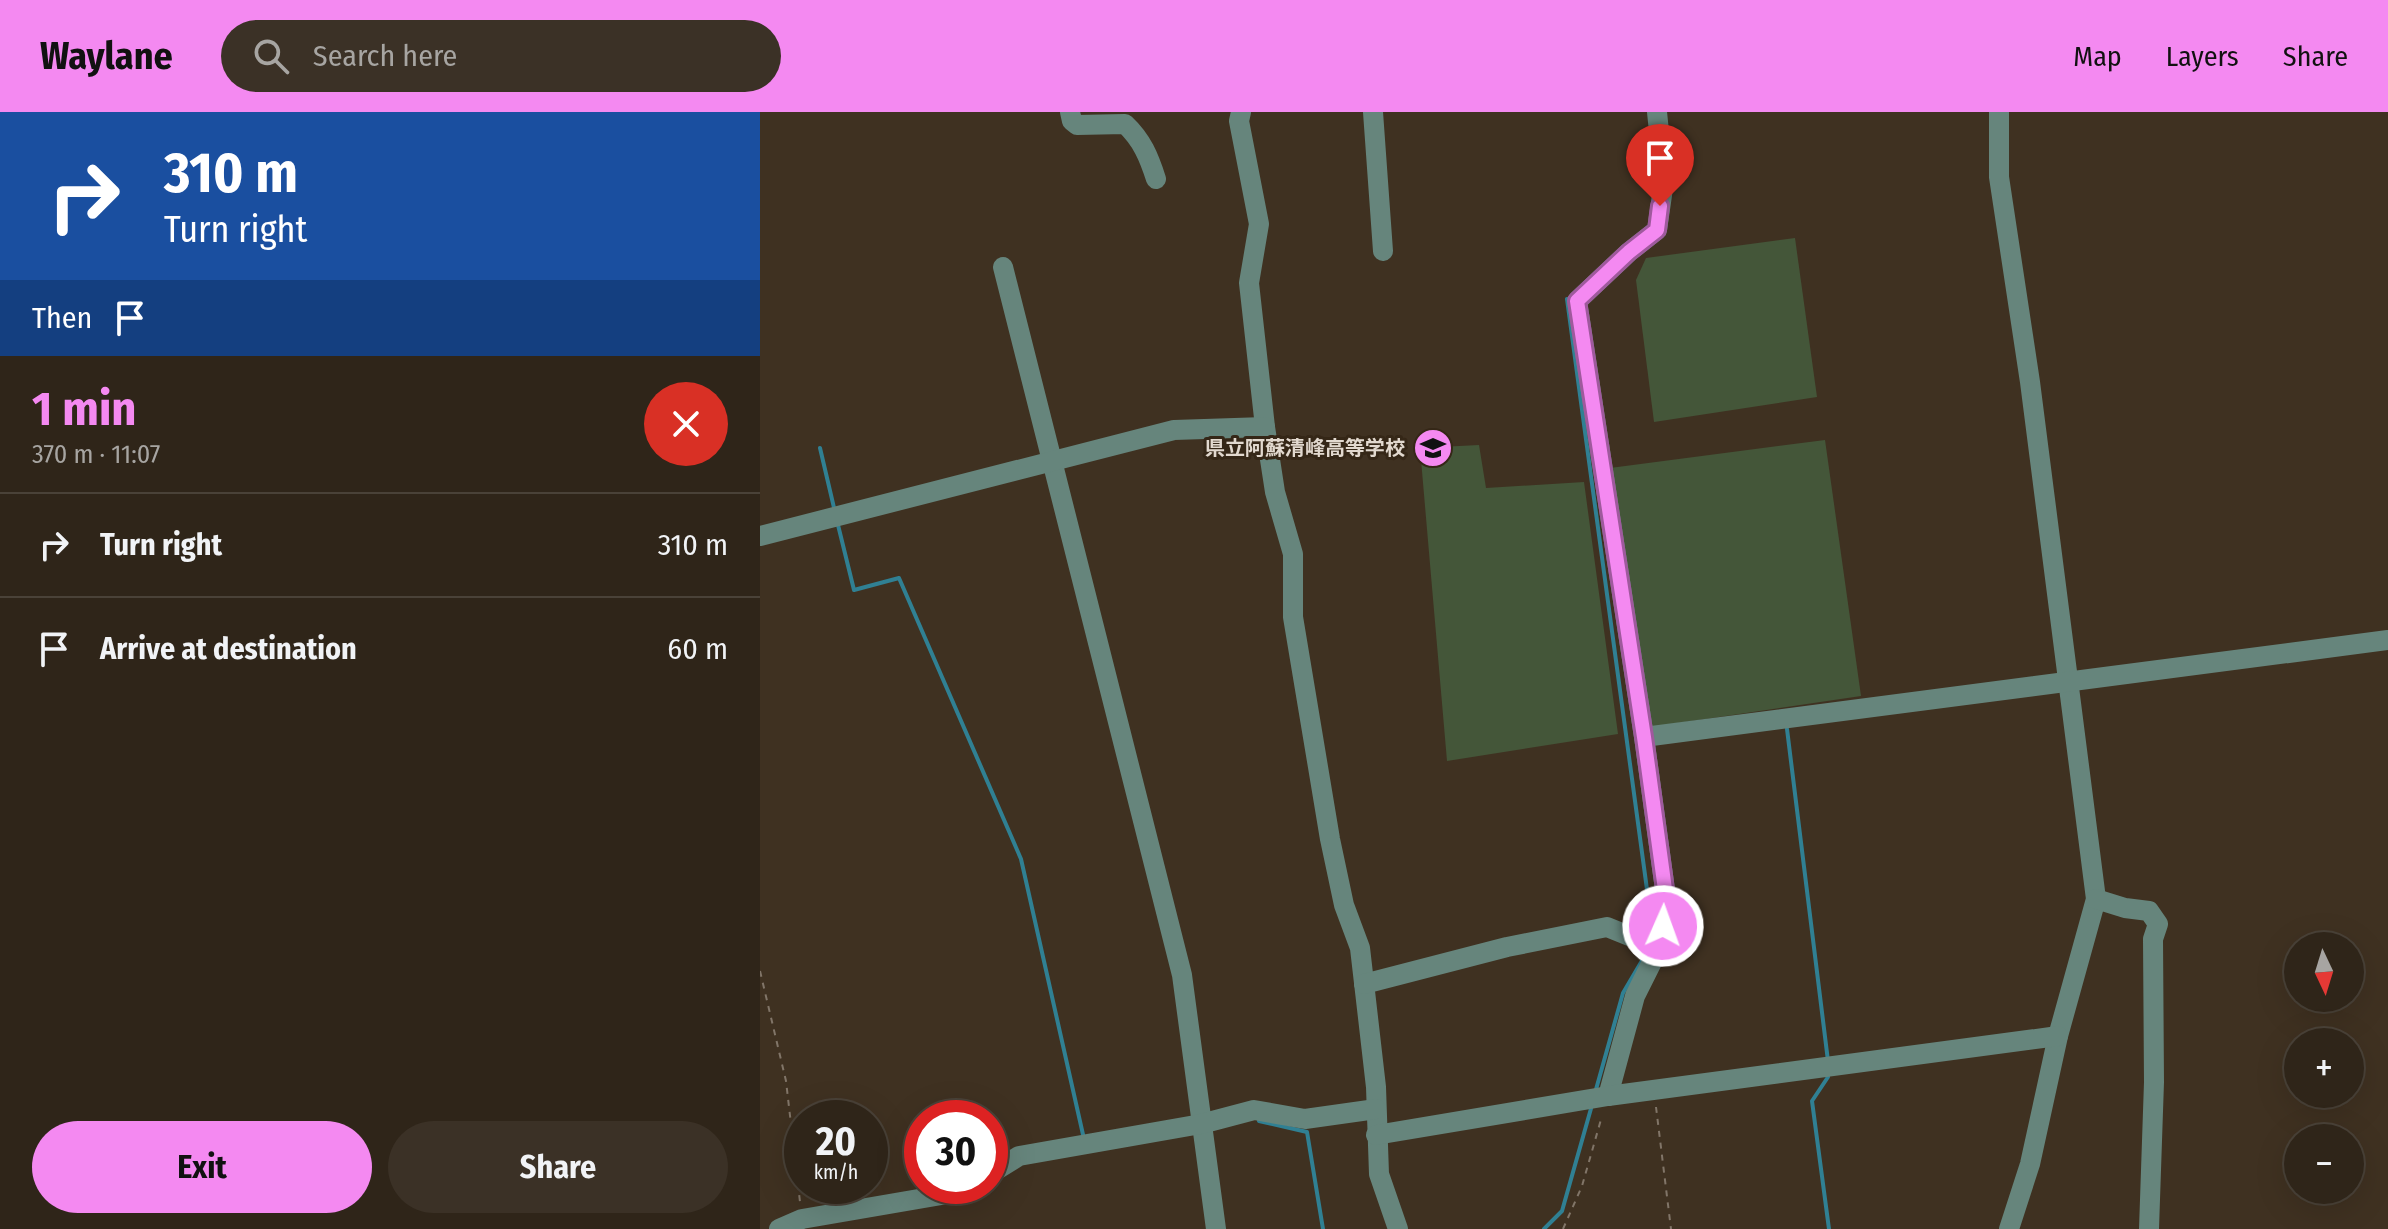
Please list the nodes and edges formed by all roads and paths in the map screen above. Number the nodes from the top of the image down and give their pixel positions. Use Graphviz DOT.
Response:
graph roads {
  1 [pos="1070,112"];
  2 [pos="1241,112"];
  3 [pos="1373,112"];
  4 [pos="1657,112"];
  5 [pos="1999,112"];
  6 [pos="1156,179"];
  7 [pos="1383,251"];
  8 [pos="1003,267"];
  9 [pos="1265,427"];
  10 [pos="1052,461"];
  11 [pos="760,536"];
  12 [pos="2388,640"];
  13 [pos="2067,681"];
  14 [pos="1644,737"];
  15 [pos="2096,899"];
  16 [pos="1659,948"];
  17 [pos="760,971"];
  18 [pos="1364,984"];
  19 [pos="2058,1036"];
  20 [pos="1653,1090"];
  21 [pos="1608,1096"];
  22 [pos="1376,1109"];
  23 [pos="1201,1124"];
  24 [pos="1376,1135"];
  25 [pos="1008,1163"];
  26 [pos="904,1203"];
  27 [pos="804,1224"];
  28 [pos="779,1229"];
  29 [pos="1216,1229"];
  30 [pos="1398,1229"];
  31 [pos="1563,1229"];
  32 [pos="1671,1229"];
  33 [pos="2009,1229"];
  34 [pos="2149,1229"];
  1 -- 6 [label="street"];
  2 -- 9 [label="street"];
  3 -- 7 [label="street"];
  4 -- 14 [label="street"];
  5 -- 13 [label="street"];
  8 -- 10 [label="street"];
  9 -- 10 [label="street"];
  9 -- 18 [label="street"];
  10 -- 11 [label="street"];
  10 -- 23 [label="street"];
  12 -- 13 [label="street"];
  13 -- 14 [label="street"];
  13 -- 15 [label="street"];
  14 -- 16 [label="street"];
  15 -- 19 [label="street"];
  15 -- 34 [label="street"];
  16 -- 18 [label="street"];
  16 -- 21 [label="street"];
  17 -- 27 [label="path"];
  18 -- 22 [label="street"];
  19 -- 20 [label="street"];
  19 -- 33 [label="street"];
  20 -- 21 [label="street"];
  20 -- 32 [label="path"];
  21 -- 24 [label="street"];
  21 -- 31 [label="path"];
  22 -- 23 [label="street"];
  22 -- 24 [label="street"];
  23 -- 25 [label="street"];
  23 -- 29 [label="street"];
  24 -- 30 [label="street"];
  26 -- 27 [label="street"];
  27 -- 28 [label="street"];
}
